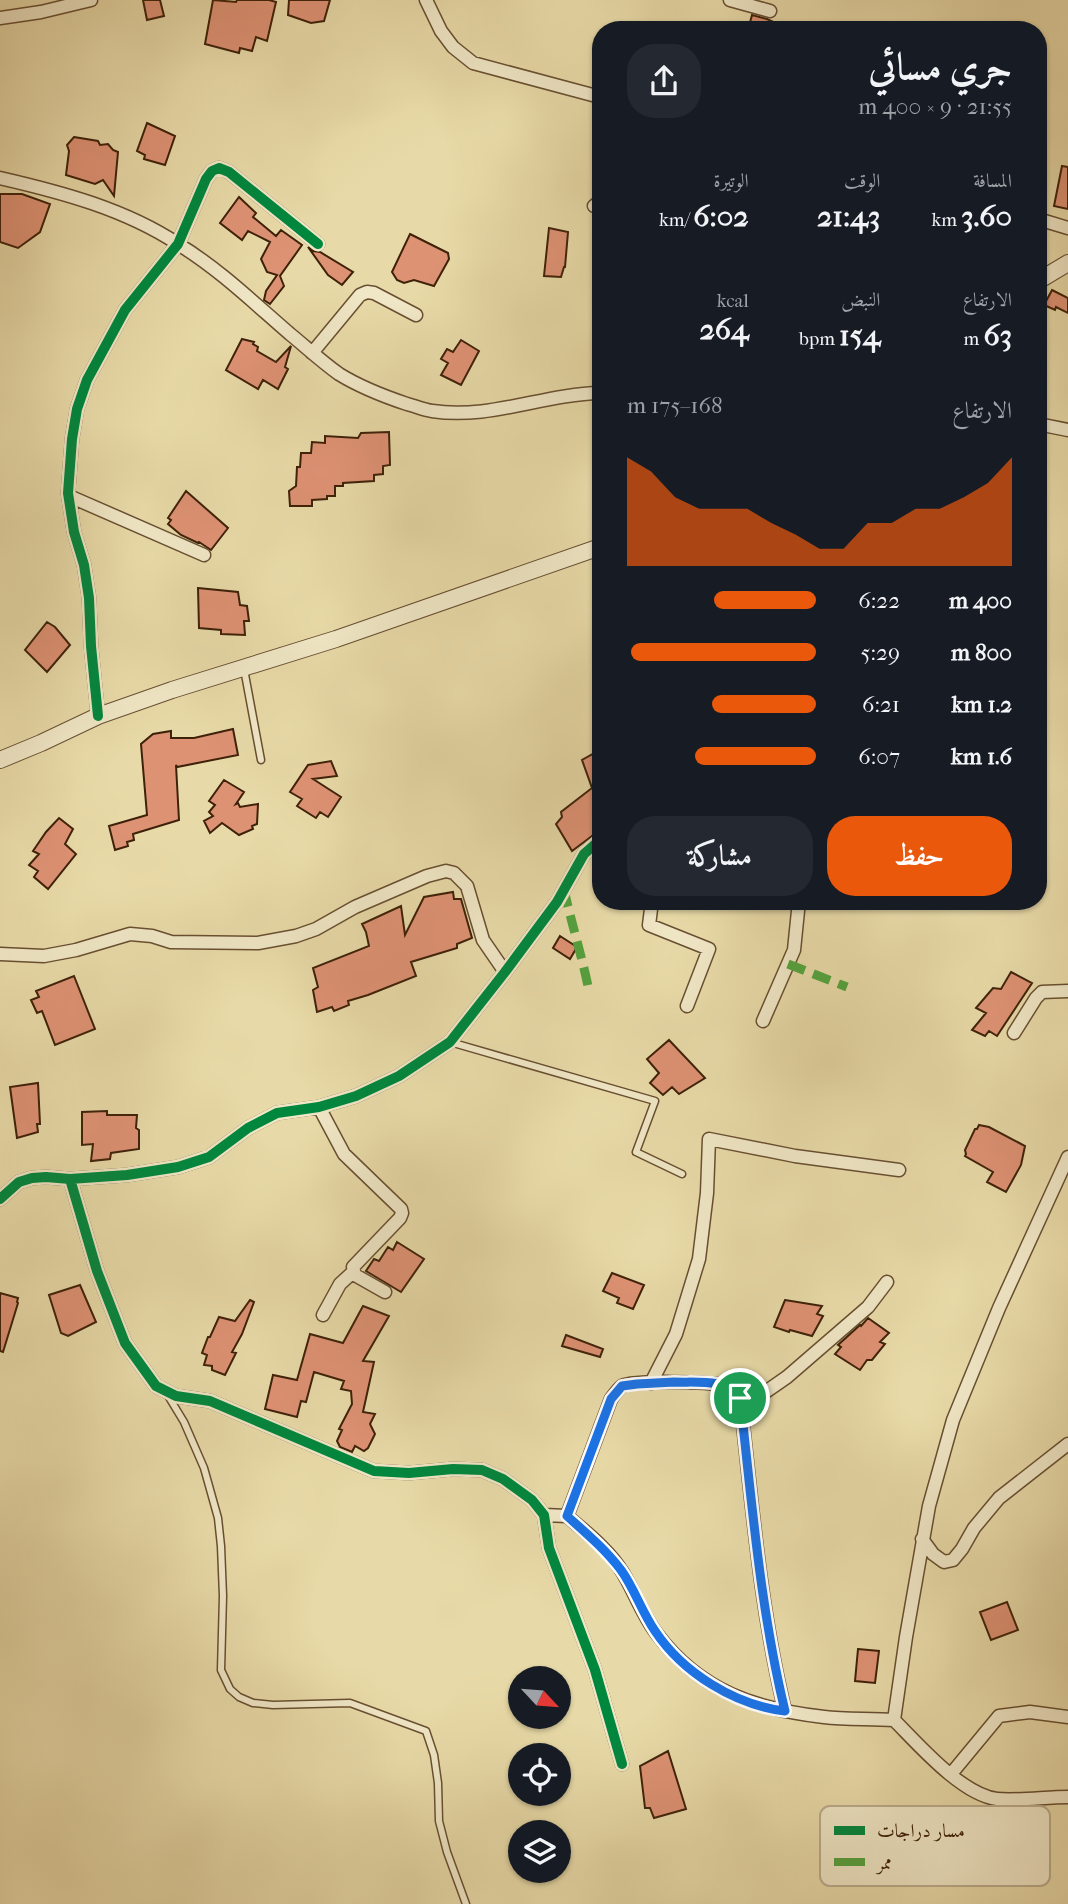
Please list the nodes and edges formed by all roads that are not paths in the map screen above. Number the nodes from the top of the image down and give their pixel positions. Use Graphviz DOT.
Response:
graph roads {
  1 [pos="91,0"];
  2 [pos="426,0"];
  3 [pos="730,0"];
  4 [pos="770,11"];
  5 [pos="0,18"];
  6 [pos="592,95"];
  7 [pos="0,178"];
  8 [pos="1047,222"];
  9 [pos="1068,228"];
  10 [pos="178,244"];
  11 [pos="318,244"];
  12 [pos="1068,264"];
  13 [pos="1047,276"];
  14 [pos="416,315"];
  15 [pos="312,353"];
  16 [pos="592,393"];
  17 [pos="1047,426"];
  18 [pos="1068,430"];
  19 [pos="69,496"];
  20 [pos="592,550"];
  21 [pos="205,555"];
  22 [pos="244,668"];
  23 [pos="98,716"];
  24 [pos="0,760"];
  25 [pos="261,760"];
  26 [pos="592,846"];
  27 [pos="651,910"];
  28 [pos="798,910"];
  29 [pos="0,954"];
  30 [pos="505,972"];
  31 [pos="1068,991"];
  32 [pos="687,1006"];
  33 [pos="763,1021"];
  34 [pos="1014,1033"];
  35 [pos="450,1042"];
  36 [pos="319,1107"];
  37 [pos="1068,1157"];
  38 [pos="899,1170"];
  39 [pos="682,1174"];
  40 [pos="70,1179"];
  41 [pos="0,1199"];
  42 [pos="353,1272"];
  43 [pos="887,1282"];
  44 [pos="385,1292"];
  45 [pos="323,1315"];
  46 [pos="651,1383"];
  47 [pos="166,1392"];
  48 [pos="740,1398"];
  49 [pos="1068,1444"];
  50 [pos="544,1515"];
  51 [pos="567,1516"];
  52 [pos="922,1539"];
  53 [pos="785,1711"];
  54 [pos="1068,1717"];
  55 [pos="894,1720"];
  56 [pos="622,1764"];
  57 [pos="951,1774"];
  58 [pos="1068,1797"];
  59 [pos="466,1904"];
  1 -- 5 [label="street"];
  2 -- 6 [label="street"];
  3 -- 4 [label="street"];
  7 -- 10 [label="street"];
  8 -- 9 [label="street"];
  10 -- 11 [label="street"];
  10 -- 15 [label="street"];
  10 -- 19 [label="street"];
  12 -- 13 [label="street"];
  14 -- 15 [label="street"];
  15 -- 16 [label="street"];
  17 -- 18 [label="street"];
  19 -- 21 [label="street"];
  19 -- 23 [label="street"];
  20 -- 22 [label="street"];
  22 -- 23 [label="street"];
  22 -- 25 [label="lane"];
  23 -- 24 [label="street"];
  26 -- 30 [label="street"];
  27 -- 32 [label="street"];
  28 -- 33 [label="street"];
  29 -- 30 [label="street"];
  30 -- 35 [label="street"];
  31 -- 34 [label="street"];
  35 -- 36 [label="street"];
  35 -- 39 [label="lane"];
  36 -- 40 [label="street"];
  36 -- 42 [label="street"];
  37 -- 52 [label="street"];
  38 -- 46 [label="street"];
  40 -- 41 [label="street"];
  40 -- 47 [label="street"];
  42 -- 44 [label="street"];
  42 -- 45 [label="street"];
  43 -- 48 [label="street"];
  46 -- 48 [label="street"];
  46 -- 51 [label="street"];
  47 -- 50 [label="street"];
  47 -- 59 [label="lane"];
  48 -- 53 [label="street"];
  49 -- 52 [label="street"];
  50 -- 51 [label="street"];
  50 -- 56 [label="street"];
  51 -- 53 [label="street"];
  52 -- 55 [label="street"];
  53 -- 55 [label="street"];
  54 -- 57 [label="street"];
  55 -- 57 [label="street"];
  57 -- 58 [label="street"];
}
